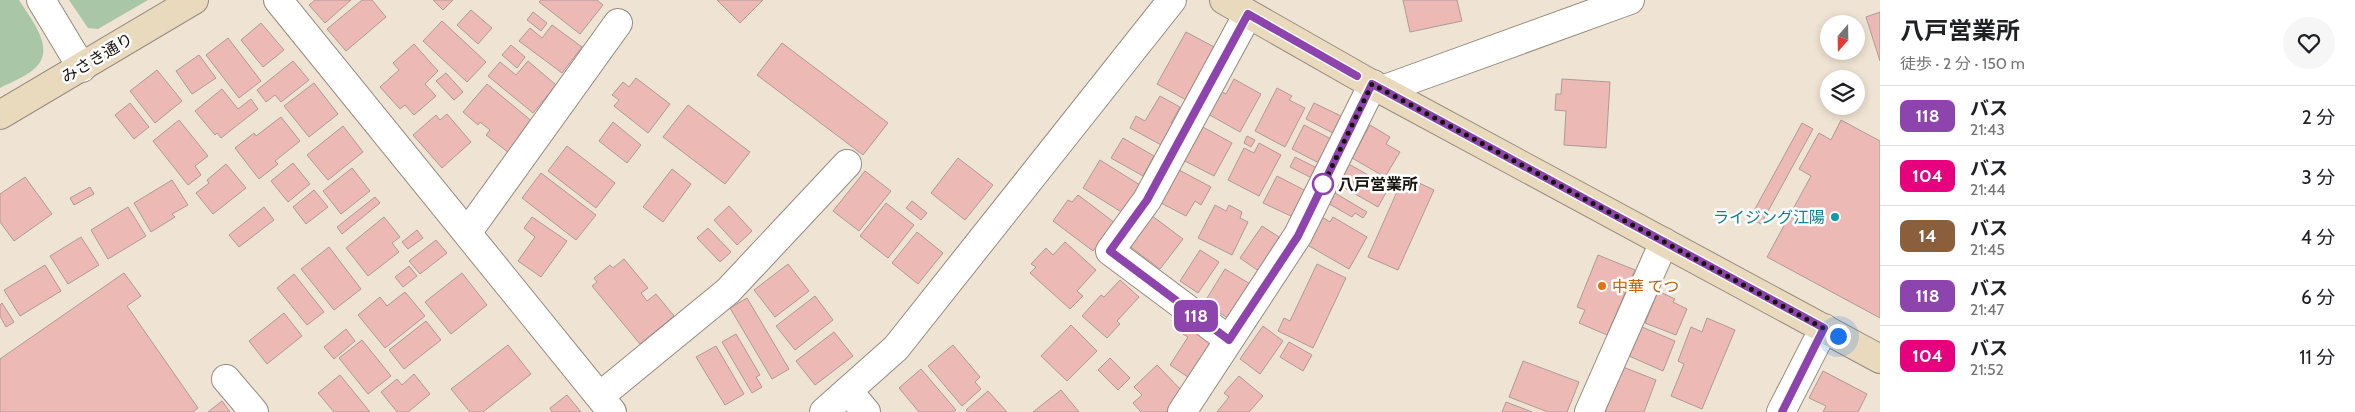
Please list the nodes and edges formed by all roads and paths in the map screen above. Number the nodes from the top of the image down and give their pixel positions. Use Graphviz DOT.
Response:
graph roads {
  1 [pos="41,0"];
  2 [pos="194,0"];
  3 [pos="278,0"];
  4 [pos="1172,0"];
  5 [pos="1224,0"];
  6 [pos="1630,0"];
  7 [pos="1603,5"];
  8 [pos="1248,14"];
  9 [pos="618,23"];
  10 [pos="82,68"];
  11 [pos="1377,87"];
  12 [pos="0,115"];
  13 [pos="847,164"];
  14 [pos="467,233"];
  15 [pos="1664,242"];
  16 [pos="1824,328"];
  17 [pos="1229,340"];
  18 [pos="1880,359"];
  19 [pos="226,379"];
  20 [pos="857,402"];
  21 [pos="606,404"];
  22 [pos="254,412"];
  23 [pos="824,412"];
  24 [pos="1182,412"];
  25 [pos="1589,412"];
  26 [pos="1782,412"];
  1 -- 10 [label="street"];
  2 -- 10 [label="street, みさき通り"];
  3 -- 14 [label="street"];
  4 -- 20 [label="street"];
  5 -- 8 [label="street"];
  6 -- 7 [label="street"];
  7 -- 11 [label="street"];
  8 -- 11 [label="street"];
  8 -- 17 [label="street"];
  9 -- 14 [label="street"];
  10 -- 12 [label="street, みさき通り"];
  11 -- 15 [label="street"];
  11 -- 17 [label="street"];
  13 -- 21 [label="street"];
  14 -- 21 [label="street"];
  15 -- 16 [label="street"];
  15 -- 25 [label="street"];
  16 -- 18 [label="street"];
  16 -- 26 [label="street"];
  17 -- 24 [label="street"];
  19 -- 22 [label="street"];
  20 -- 23 [label="street"];
}
